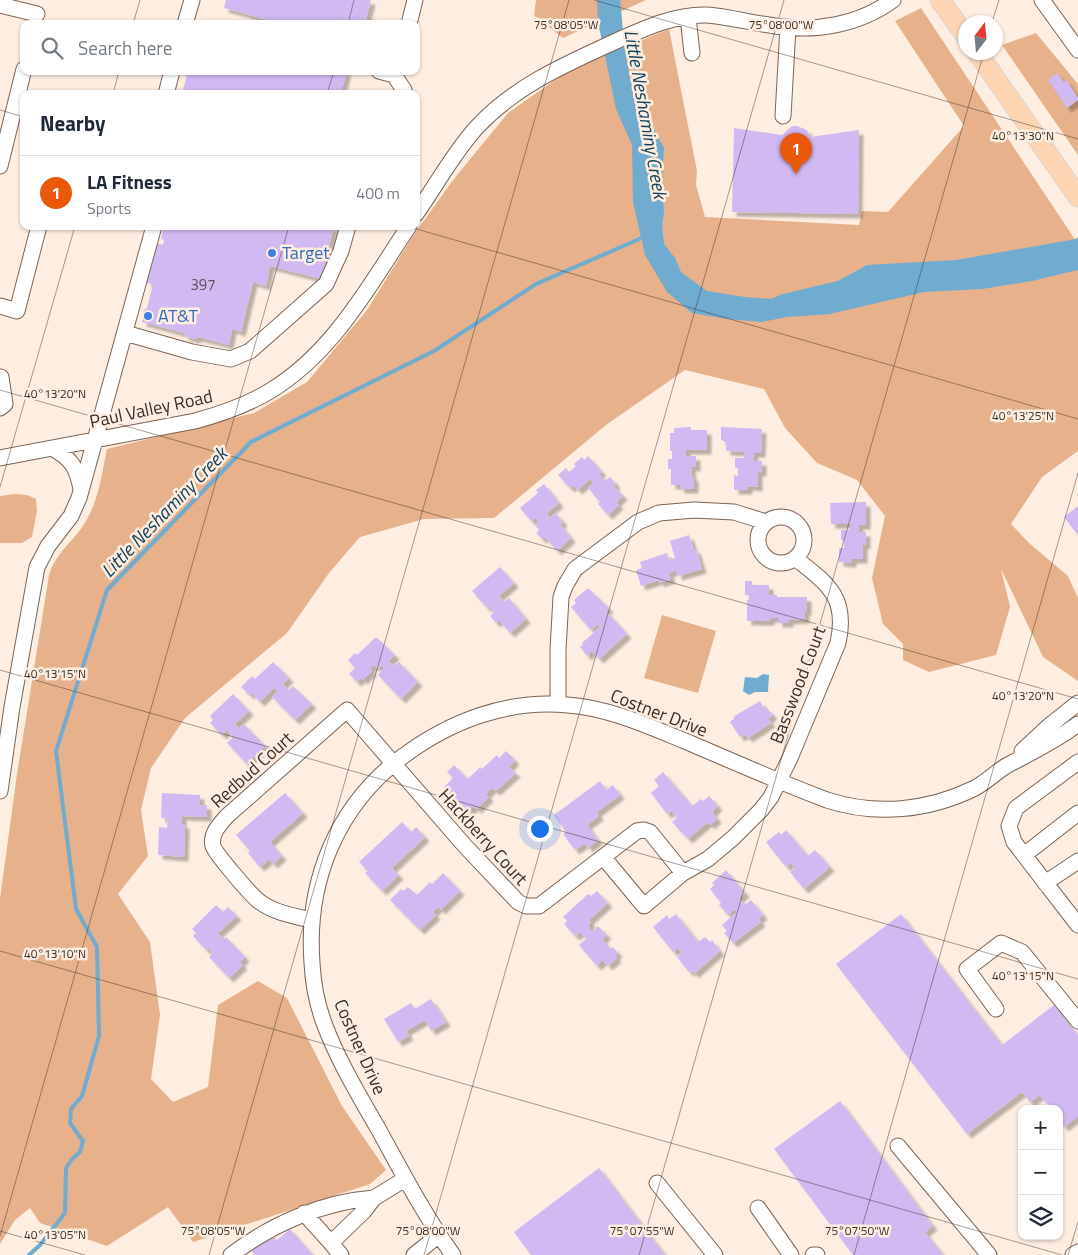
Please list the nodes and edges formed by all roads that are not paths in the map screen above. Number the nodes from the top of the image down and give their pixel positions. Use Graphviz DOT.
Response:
graph roads {
  1 [pos="192,0"];
  2 [pos="415,0"];
  3 [pos="893,0"];
  4 [pos="940,0"];
  5 [pos="1042,0"];
  6 [pos="0,5"];
  7 [pos="37,13"];
  8 [pos="688,16"];
  9 [pos="189,20"];
  10 [pos="410,20"];
  11 [pos="958,25"];
  12 [pos="788,27"];
  13 [pos="1073,33"];
  14 [pos="1078,50"];
  15 [pos="692,53"];
  16 [pos="983,60"];
  17 [pos="23,75"];
  18 [pos="171,75"];
  19 [pos="396,75"];
  20 [pos="167,90"];
  21 [pos="404,90"];
  22 [pos="784,116"];
  23 [pos="0,166"];
  24 [pos="1078,197"];
  25 [pos="420,208"];
  26 [pos="38,230"];
  27 [pos="153,230"];
  28 [pos="347,230"];
  29 [pos="405,230"];
  30 [pos="0,306"];
  31 [pos="125,333"];
  32 [pos="1,377"];
  33 [pos="0,408"];
  34 [pos="96,440"];
  35 [pos="52,448"];
  36 [pos="0,458"];
  37 [pos="81,492"];
  38 [pos="766,522"];
  39 [pos="795,558"];
  40 [pos="1078,703"];
  41 [pos="558,704"];
  42 [pos="1078,724"];
  43 [pos="392,764"];
  44 [pos="1077,765"];
  45 [pos="1006,766"];
  46 [pos="779,781"];
  47 [pos="0,791"];
  48 [pos="1078,813"];
  49 [pos="1024,854"];
  50 [pos="604,858"];
  51 [pos="1078,861"];
  52 [pos="683,873"];
  53 [pos="1045,883"];
  54 [pos="311,920"];
  55 [pos="1078,926"];
  56 [pos="996,1009"];
  57 [pos="1078,1021"];
  58 [pos="898,1146"];
  59 [pos="405,1179"];
  60 [pos="656,1183"];
  61 [pos="374,1198"];
  62 [pos="758,1208"];
  63 [pos="304,1213"];
  64 [pos="439,1235"];
  65 [pos="331,1243"];
  66 [pos="1078,1252"];
  67 [pos="231,1255"];
  68 [pos="341,1255"];
  69 [pos="414,1255"];
  70 [pos="453,1255"];
  71 [pos="715,1255"];
  72 [pos="791,1255"];
  73 [pos="813,1255"];
  74 [pos="817,1255"];
  75 [pos="989,1255"];
  76 [pos="994,1255"];
  77 [pos="1000,1255"];
  78 [pos="1074,1255"];
  1 -- 9 [label="street"];
  2 -- 10 [label="street"];
  3 -- 12 [label="street"];
  4 -- 11 [label="main road"];
  5 -- 13 [label="street"];
  6 -- 7 [label="street"];
  8 -- 12 [label="street"];
  8 -- 15 [label="street"];
  8 -- 25 [label="street"];
  12 -- 22 [label="street"];
  13 -- 14 [label="street"];
  16 -- 24 [label="main road"];
  17 -- 23 [label="street"];
  18 -- 20 [label="street"];
  19 -- 21 [label="street"];
  26 -- 30 [label="street"];
  27 -- 31 [label="street"];
  28 -- 31 [label="street"];
  29 -- 34 [label="street, Paul Valley Road"];
  31 -- 34 [label="street"];
  32 -- 33 [label="street"];
  34 -- 35 [label="street, Paul Valley Road"];
  34 -- 37 [label="street"];
  35 -- 36 [label="street, Paul Valley Road"];
  35 -- 37 [label="street"];
  37 -- 47 [label="street"];
  38 -- 39 [label="street"];
  38 -- 39 [label="street"];
  38 -- 41 [label="street"];
  39 -- 46 [label="street, Basswood Court"];
  40 -- 45 [label="street, Costner Drive"];
  41 -- 43 [label="street, Costner Drive"];
  41 -- 46 [label="street, Costner Drive"];
  42 -- 45 [label="street, Costner Drive"];
  43 -- 50 [label="street, Hackberry Court"];
  43 -- 54 [label="street, Costner Drive"];
  43 -- 54 [label="street, Redbud Court"];
  44 -- 49 [label="street"];
  45 -- 46 [label="street, Costner Drive"];
  46 -- 52 [label="street, Basswood Court"];
  48 -- 49 [label="street"];
  49 -- 53 [label="street"];
  50 -- 52 [label="street, Hackberry Court"];
  50 -- 52 [label="street, Basswood Court"];
  51 -- 53 [label="street"];
  53 -- 55 [label="street"];
  54 -- 59 [label="street, Costner Drive"];
  56 -- 57 [label="street"];
  58 -- 75 [label="street"];
  59 -- 61 [label="street"];
  59 -- 64 [label="street, Costner Drive"];
  60 -- 71 [label="street"];
  61 -- 63 [label="street"];
  61 -- 65 [label="street"];
  62 -- 72 [label="street"];
  63 -- 65 [label="street"];
  63 -- 67 [label="street"];
  64 -- 69 [label="street"];
  64 -- 70 [label="street, Costner Drive"];
  65 -- 68 [label="street"];
  66 -- 78 [label="street"];
  73 -- 74 [label="street"];
  76 -- 77 [label="street"];
}
